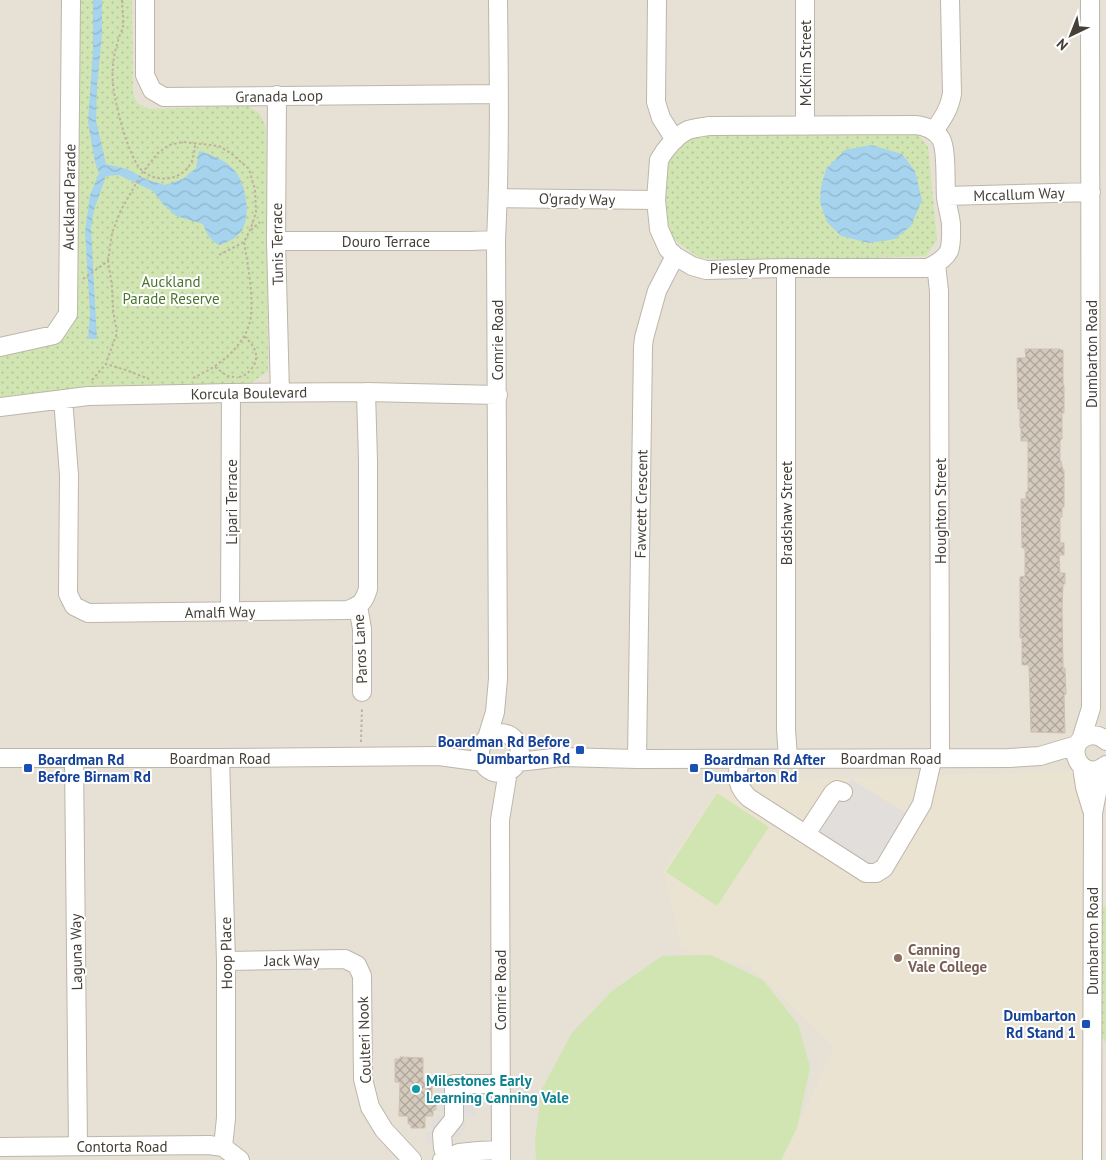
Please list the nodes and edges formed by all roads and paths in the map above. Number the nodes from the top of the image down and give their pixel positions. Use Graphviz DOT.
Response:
graph roads {
  1 [pos="71,0"];
  2 [pos="122,0"];
  3 [pos="145,0"];
  4 [pos="498,0"];
  5 [pos="657,0"];
  6 [pos="805,0"];
  7 [pos="950,0"];
  8 [pos="1090,0"];
  9 [pos="499,94"];
  10 [pos="277,95"];
  11 [pos="804,126"];
  12 [pos="934,131"];
  13 [pos="675,140"];
  14 [pos="195,143"];
  15 [pos="143,172"];
  16 [pos="1091,192"];
  17 [pos="946,196"];
  18 [pos="498,198"];
  19 [pos="656,200"];
  20 [pos="264,219"];
  21 [pos="249,232"];
  22 [pos="496,240"];
  23 [pos="276,241"];
  24 [pos="244,242"];
  25 [pos="219,255"];
  26 [pos="675,256"];
  27 [pos="108,261"];
  28 [pos="936,264"];
  29 [pos="786,268"];
  30 [pos="68,289"];
  31 [pos="1099,321"];
  32 [pos="244,336"];
  33 [pos="0,347"];
  34 [pos="106,364"];
  35 [pos="215,367"];
  36 [pos="150,380"];
  37 [pos="190,380"];
  38 [pos="88,382"];
  39 [pos="280,392"];
  40 [pos="366,392"];
  41 [pos="231,393"];
  42 [pos="498,395"];
  43 [pos="63,399"];
  44 [pos="0,407"];
  45 [pos="358,606"];
  46 [pos="230,611"];
  47 [pos="498,679"];
  48 [pos="362,692"];
  49 [pos="1091,708"];
  50 [pos="1103,739"];
  51 [pos="485,741"];
  52 [pos="1079,742"];
  53 [pos="361,747"];
  54 [pos="440,756"];
  55 [pos="1040,756"];
  56 [pos="0,758"];
  57 [pos="74,758"];
  58 [pos="220,758"];
  59 [pos="505,758"];
  60 [pos="788,758"];
  61 [pos="936,758"];
  62 [pos="637,759"];
  63 [pos="739,759"];
  64 [pos="1080,765"];
  65 [pos="1105,766"];
  66 [pos="843,792"];
  67 [pos="1093,813"];
  68 [pos="806,834"];
  69 [pos="226,961"];
  70 [pos="357,966"];
  71 [pos="1099,1053"];
  72 [pos="500,1084"];
  73 [pos="1099,1126"];
  74 [pos="78,1146"];
  75 [pos="0,1147"];
  76 [pos="223,1147"];
  77 [pos="501,1155"];
  78 [pos="444,1159"];
  79 [pos="240,1160"];
  80 [pos="412,1160"];
  81 [pos="1092,1160"];
  1 -- 30 [label="street, Auckland Parade"];
  2 -- 15 [label="path"];
  3 -- 10 [label="street, Granada Loop"];
  4 -- 9 [label="street, Comrie Road"];
  5 -- 13 [label="street"];
  6 -- 11 [label="street, McKim Street"];
  7 -- 12 [label="street"];
  8 -- 16 [label="street, Dumbarton Road"];
  9 -- 10 [label="street, Granada Loop"];
  9 -- 18 [label="street, Comrie Road"];
  10 -- 23 [label="street, Tunis Terrace"];
  11 -- 12 [label="street"];
  11 -- 13 [label="street"];
  12 -- 17 [label="street"];
  13 -- 19 [label="street"];
  14 -- 15 [label="path"];
  14 -- 15 [label="path"];
  14 -- 21 [label="path"];
  15 -- 27 [label="path"];
  16 -- 17 [label="street, Mccallum Way"];
  16 -- 31 [label="street, Dumbarton Road"];
  17 -- 28 [label="street"];
  18 -- 19 [label="street, O'grady Way"];
  18 -- 22 [label="street, Comrie Road"];
  19 -- 26 [label="street"];
  20 -- 21 [label="path"];
  21 -- 24 [label="path"];
  22 -- 23 [label="street, Douro Terrace"];
  22 -- 42 [label="street, Comrie Road"];
  23 -- 39 [label="street, Tunis Terrace"];
  24 -- 25 [label="path"];
  24 -- 32 [label="path"];
  26 -- 29 [label="street, Piesley Promenade"];
  26 -- 62 [label="street, Fawcett Crescent"];
  27 -- 30 [label="path"];
  27 -- 34 [label="path"];
  28 -- 29 [label="street, Piesley Promenade"];
  28 -- 61 [label="street, Houghton Street"];
  29 -- 60 [label="street, Bradshaw Street"];
  30 -- 33 [label="street, Auckland Parade"];
  31 -- 49 [label="street, Dumbarton Road"];
  32 -- 35 [label="path"];
  32 -- 35 [label="path"];
  34 -- 36 [label="path"];
  34 -- 38 [label="path"];
  35 -- 37 [label="path"];
  39 -- 40 [label="street, Korcula Boulevard"];
  39 -- 41 [label="street, Korcula Boulevard"];
  40 -- 42 [label="street, Korcula Boulevard"];
  40 -- 45 [label="street"];
  41 -- 43 [label="street, Korcula Boulevard"];
  41 -- 46 [label="street, Lipari Terrace"];
  42 -- 47 [label="street, Comrie Road"];
  43 -- 44 [label="street, Korcula Boulevard"];
  43 -- 46 [label="street, Amalfi Way"];
  45 -- 46 [label="street, Amalfi Way"];
  45 -- 48 [label="street, Paros Lane"];
  47 -- 51 [label="street, Comrie Road"];
  47 -- 59 [label="street, Comrie Road"];
  48 -- 53 [label="path"];
  49 -- 50 [label="street, Dumbarton Road"];
  49 -- 52 [label="street, Dumbarton Road"];
  50 -- 52 [label="street, Boardman Road"];
  51 -- 54 [label="street, Boardman Road"];
  51 -- 59 [label="street"];
  51 -- 59 [label="street, Boardman Road"];
  52 -- 55 [label="street, Boardman Road"];
  52 -- 64 [label="street"];
  54 -- 58 [label="street, Boardman Road"];
  54 -- 59 [label="street, Boardman Road"];
  55 -- 61 [label="street, Boardman Road"];
  55 -- 64 [label="street, Boardman Road"];
  56 -- 57 [label="street, Boardman Road"];
  57 -- 58 [label="street, Boardman Road"];
  57 -- 74 [label="street, Laguna Way"];
  58 -- 69 [label="street, Hoop Place"];
  59 -- 62 [label="street, Boardman Road"];
  59 -- 72 [label="street, Comrie Road"];
  60 -- 61 [label="street, Boardman Road"];
  60 -- 63 [label="street, Boardman Road"];
  61 -- 68 [label="street, Houghton Street"];
  62 -- 63 [label="street, Boardman Road"];
  63 -- 68 [label="street"];
  64 -- 65 [label="street, Boardman Road"];
  64 -- 67 [label="street, Dumbarton Road"];
  65 -- 67 [label="street, Dumbarton Road"];
  66 -- 68 [label="street"];
  67 -- 71 [label="street, Dumbarton Road"];
  69 -- 70 [label="street, Jack Way"];
  69 -- 76 [label="street, Hoop Place"];
  70 -- 80 [label="street, Coulteri Nook"];
  71 -- 73 [label="street, Dumbarton Road"];
  72 -- 77 [label="street, Comrie Road"];
  72 -- 78 [label="street"];
  73 -- 81 [label="street, Dumbarton Road"];
  74 -- 75 [label="street, Contorta Road"];
  74 -- 76 [label="street, Contorta Road"];
  76 -- 79 [label="street"];
  77 -- 78 [label="street"];
}
